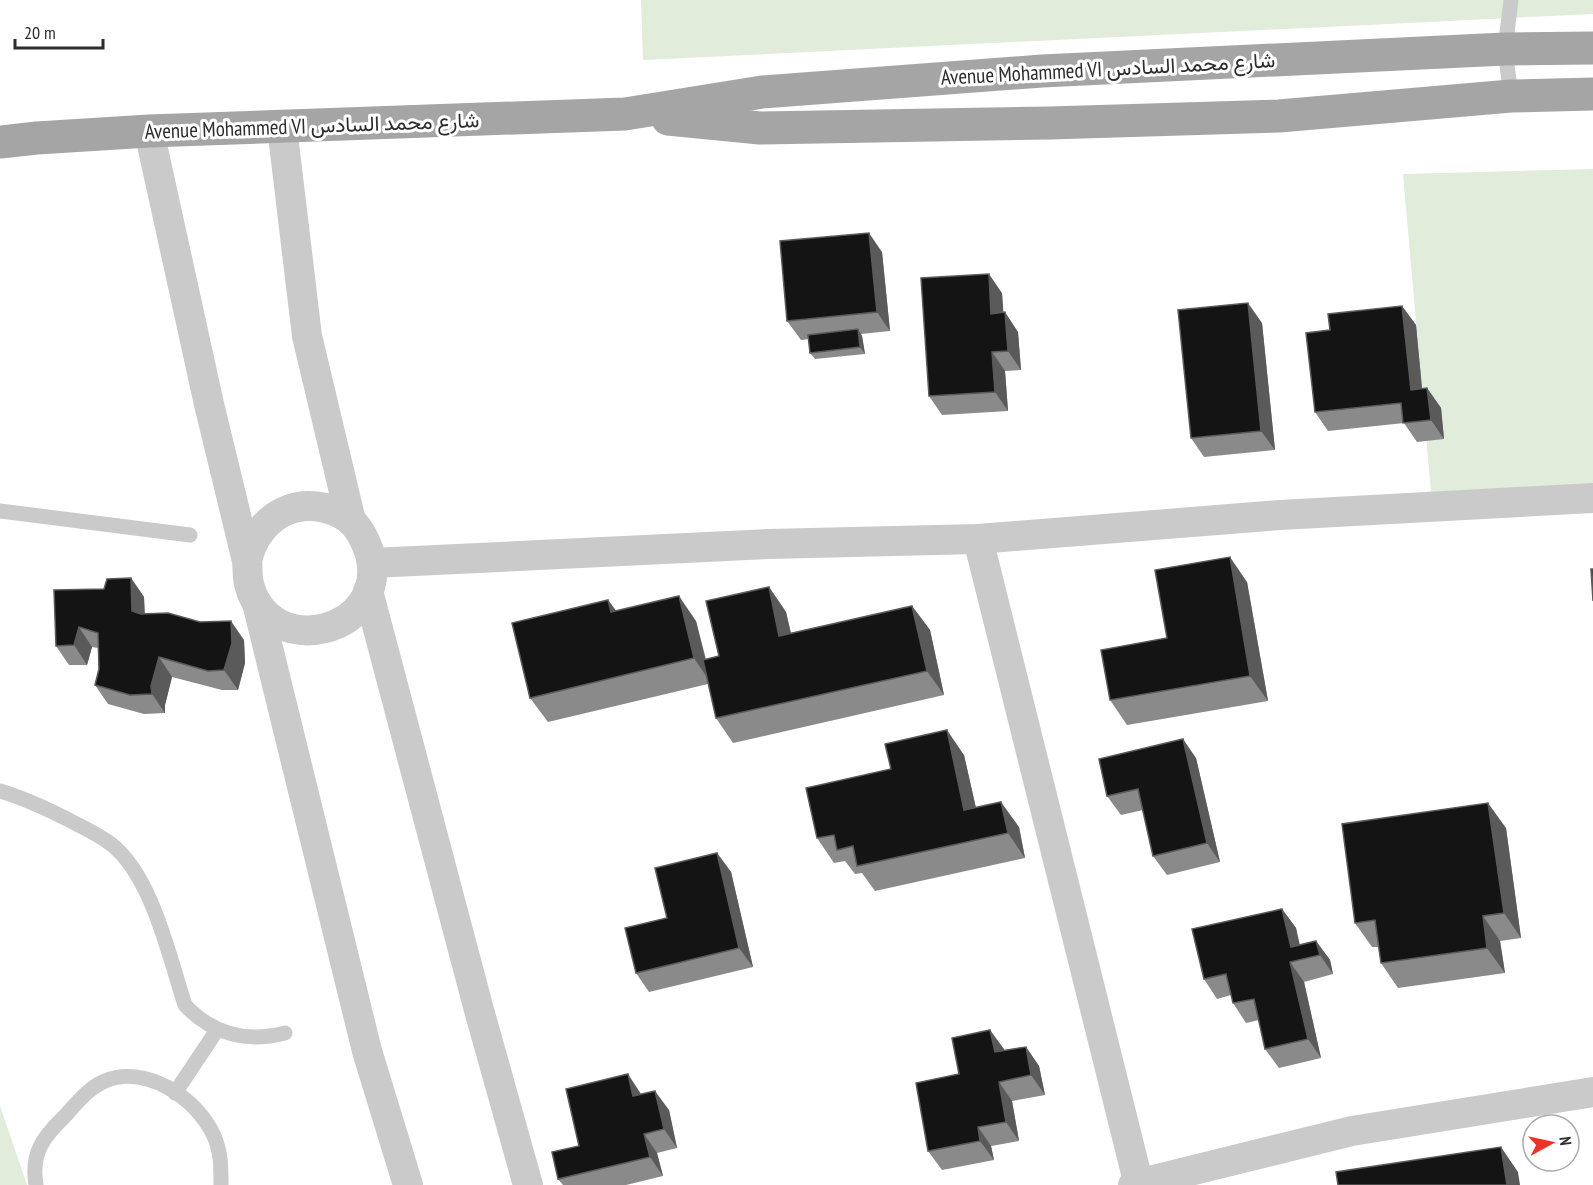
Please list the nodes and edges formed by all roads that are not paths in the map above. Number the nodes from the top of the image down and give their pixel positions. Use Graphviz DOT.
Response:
graph roads {
  1 [pos="1511,0"];
  2 [pos="1593,48"];
  3 [pos="1505,49"];
  4 [pos="1593,94"];
  5 [pos="1511,96"];
  6 [pos="625,114"];
  7 [pos="282,127"];
  8 [pos="148,131"];
  9 [pos="0,142"];
  10 [pos="1593,498"];
  11 [pos="0,511"];
  12 [pos="351,521"];
  13 [pos="190,535"];
  14 [pos="978,539"];
  15 [pos="248,561"];
  16 [pos="370,577"];
  17 [pos="257,603"];
  18 [pos="0,791"];
  19 [pos="217,1030"];
  20 [pos="285,1033"];
  21 [pos="1593,1092"];
  22 [pos="175,1093"];
  23 [pos="1137,1184"];
  24 [pos="36,1185"];
  25 [pos="221,1185"];
  26 [pos="408,1185"];
  27 [pos="528,1185"];
  1 -- 3 [label="lane"];
  2 -- 3 [label="main road, Avenue Mohammed VI شارع محمد السادس"];
  3 -- 5 [label="lane"];
  3 -- 6 [label="main road, Avenue Mohammed VI شارع محمد السادس"];
  4 -- 5 [label="main road, Avenue Mohammed VI شارع محمد السادس"];
  5 -- 6 [label="main road, Avenue Mohammed VI شارع محمد السادس"];
  6 -- 7 [label="main road, Avenue Mohammed VI شارع محمد السادس"];
  7 -- 8 [label="main road, Avenue Mohammed VI شارع محمد السادس"];
  7 -- 12 [label="street"];
  8 -- 9 [label="main road, Avenue Mohammed VI شارع محمد السادس"];
  8 -- 15 [label="street"];
  10 -- 14 [label="street"];
  11 -- 13 [label="lane"];
  12 -- 15 [label="street"];
  12 -- 16 [label="street"];
  14 -- 16 [label="street"];
  14 -- 23 [label="street"];
  15 -- 17 [label="street"];
  16 -- 17 [label="street"];
  16 -- 27 [label="street"];
  17 -- 26 [label="street"];
  18 -- 19 [label="lane"];
  19 -- 20 [label="lane"];
  19 -- 22 [label="lane"];
  21 -- 23 [label="street"];
  22 -- 24 [label="lane"];
  22 -- 25 [label="lane"];
}
